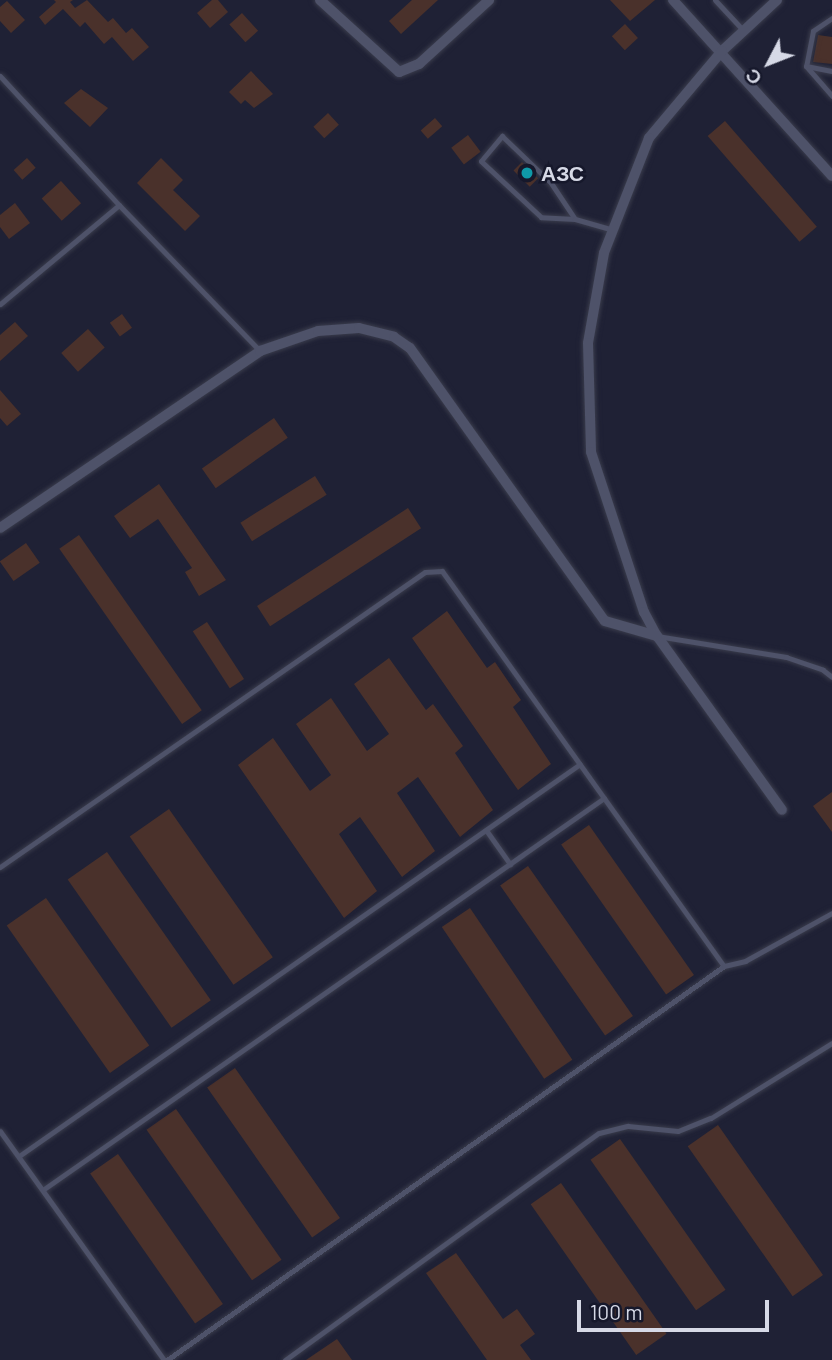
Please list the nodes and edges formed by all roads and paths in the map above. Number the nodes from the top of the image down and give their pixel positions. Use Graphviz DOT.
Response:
graph roads {
  1 [pos="320,0"];
  2 [pos="489,0"];
  3 [pos="673,0"];
  4 [pos="715,0"];
  5 [pos="777,0"];
  6 [pos="832,18"];
  7 [pos="743,30"];
  8 [pos="722,51"];
  9 [pos="806,66"];
  10 [pos="832,71"];
  11 [pos="0,76"];
  12 [pos="832,96"];
  13 [pos="832,176"];
  14 [pos="119,205"];
  15 [pos="575,219"];
  16 [pos="613,230"];
  17 [pos="0,304"];
  18 [pos="260,351"];
  19 [pos="0,528"];
  20 [pos="657,636"];
  21 [pos="832,677"];
  22 [pos="580,764"];
  23 [pos="604,798"];
  24 [pos="782,810"];
  25 [pos="486,830"];
  26 [pos="509,864"];
  27 [pos="0,867"];
  28 [pos="832,913"];
  29 [pos="724,966"];
  30 [pos="832,1043"];
  31 [pos="0,1131"];
  32 [pos="19,1156"];
  33 [pos="44,1189"];
  34 [pos="165,1360"];
  35 [pos="285,1360"];
  1 -- 2 [label="street"];
  3 -- 8 [label="street"];
  4 -- 7 [label="lane"];
  5 -- 7 [label="street"];
  6 -- 9 [label="lane"];
  7 -- 8 [label="street"];
  8 -- 13 [label="street"];
  8 -- 16 [label="street"];
  9 -- 10 [label="lane"];
  9 -- 12 [label="lane"];
  11 -- 14 [label="lane"];
  14 -- 17 [label="lane"];
  14 -- 18 [label="lane"];
  15 -- 15 [label="lane"];
  15 -- 16 [label="lane"];
  16 -- 20 [label="street"];
  18 -- 19 [label="street"];
  18 -- 20 [label="street"];
  20 -- 21 [label="lane"];
  20 -- 24 [label="street"];
  22 -- 23 [label="lane"];
  22 -- 25 [label="lane"];
  22 -- 27 [label="lane"];
  23 -- 26 [label="lane"];
  23 -- 29 [label="lane"];
  25 -- 26 [label="lane"];
  25 -- 32 [label="lane"];
  26 -- 33 [label="lane"];
  28 -- 29 [label="lane"];
  29 -- 34 [label="lane"];
  30 -- 35 [label="lane"];
  31 -- 32 [label="lane"];
  32 -- 33 [label="lane"];
  33 -- 34 [label="lane"];
}
